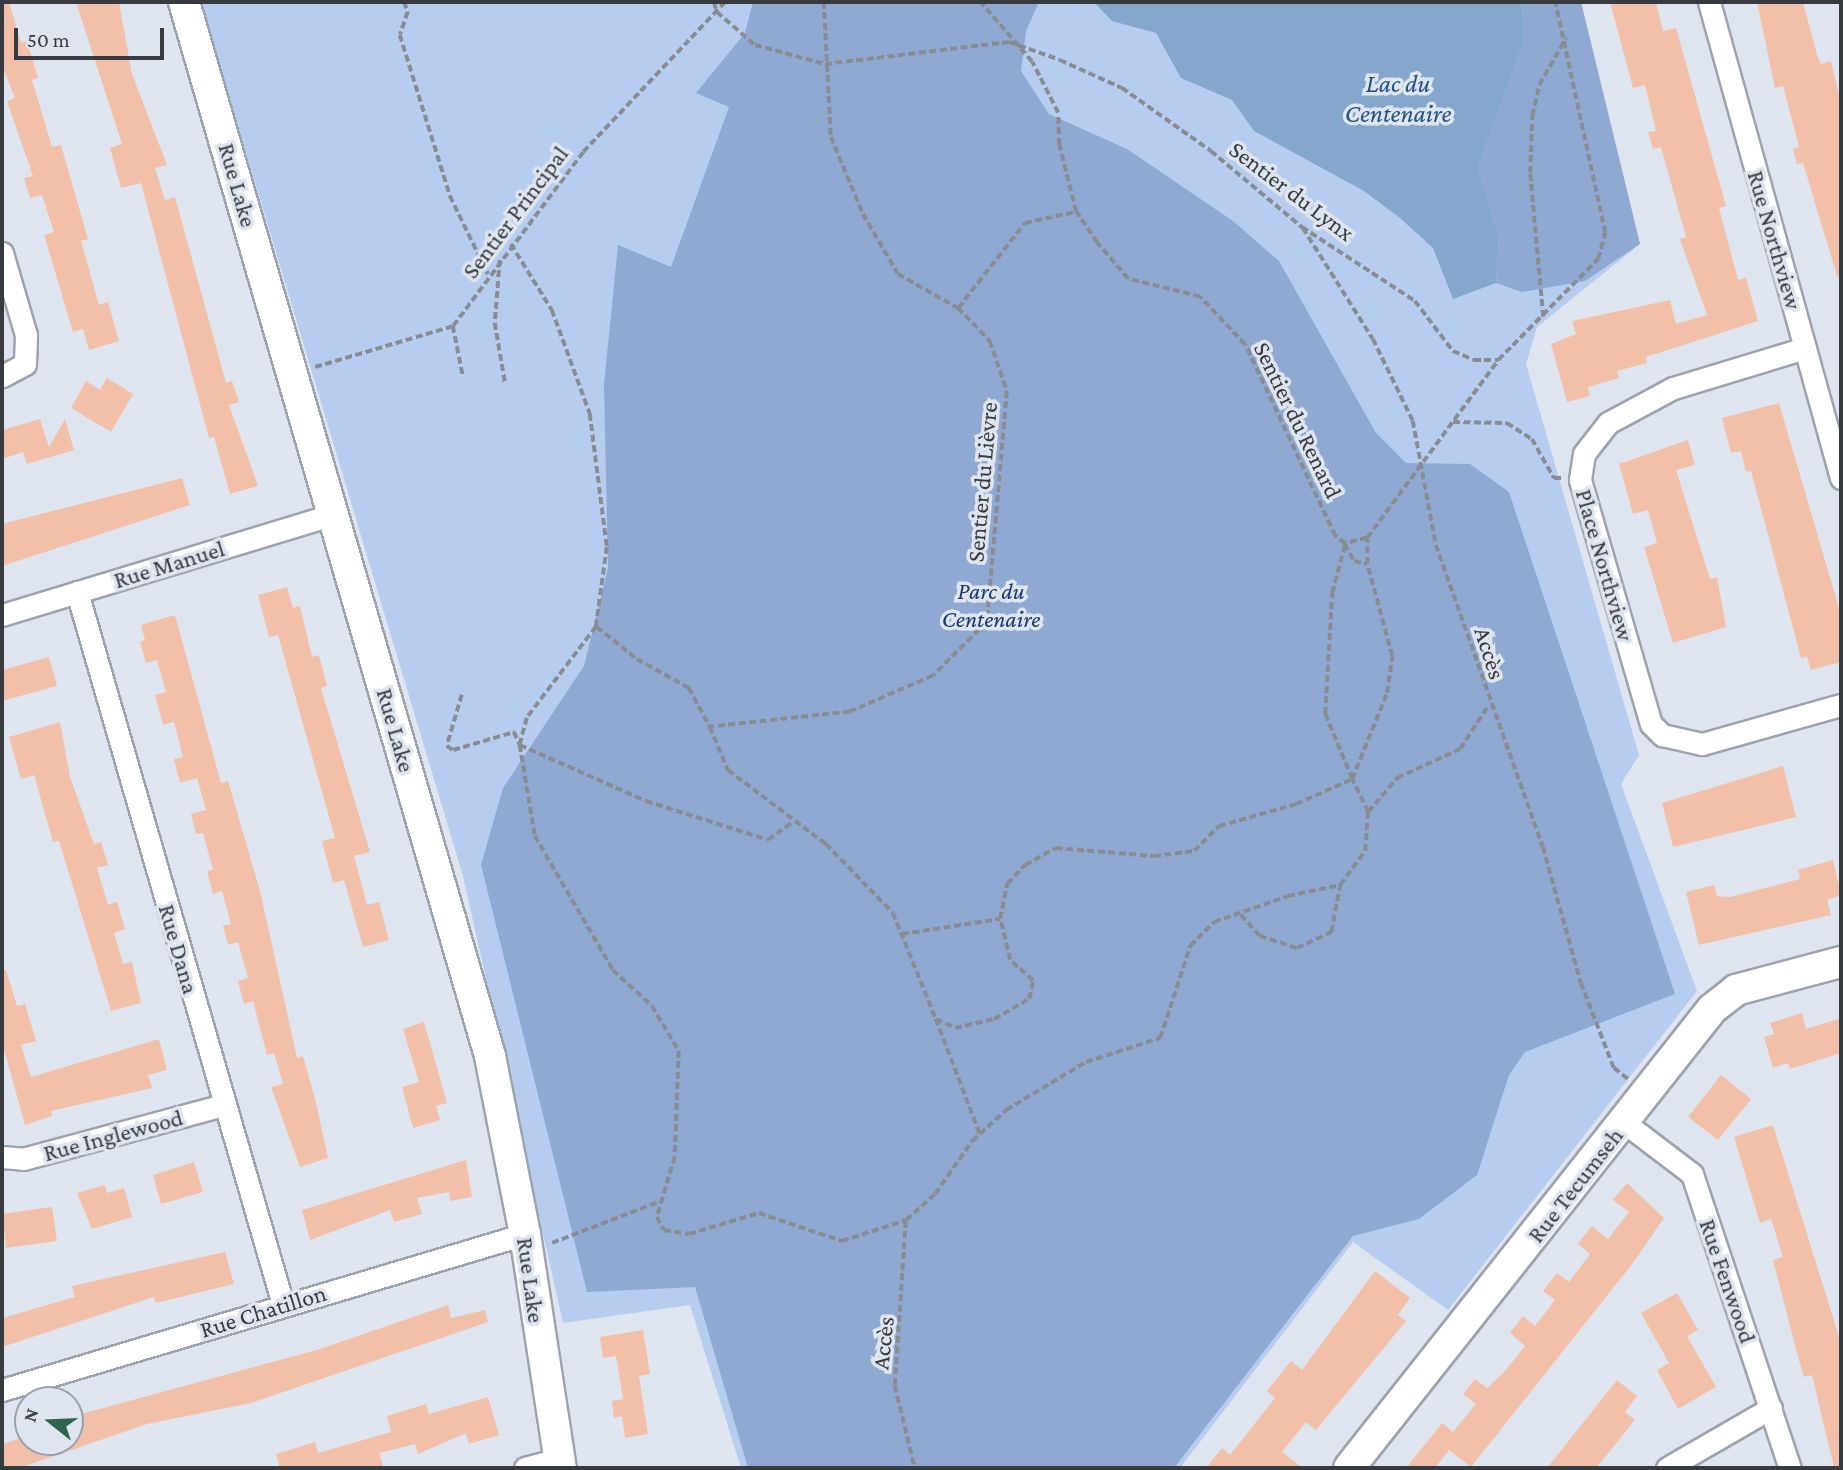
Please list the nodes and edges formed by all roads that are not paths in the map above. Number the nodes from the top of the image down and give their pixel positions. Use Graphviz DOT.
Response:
graph roads {
  1 [pos="184,2"];
  2 [pos="1709,2"];
  3 [pos="2,253"];
  4 [pos="1805,348"];
  5 [pos="2,376"];
  6 [pos="1841,478"];
  7 [pos="335,514"];
  8 [pos="77,592"];
  9 [pos="2,615"];
  10 [pos="1841,705"];
  11 [pos="1841,962"];
  12 [pos="223,1105"];
  13 [pos="1625,1123"];
  14 [pos="2,1157"];
  15 [pos="526,1243"];
  16 [pos="283,1305"];
  17 [pos="2,1390"];
  18 [pos="1771,1408"];
  19 [pos="559,1464"];
  20 [pos="525,1468"];
  21 [pos="1349,1468"];
  22 [pos="1667,1468"];
  23 [pos="1790,1468"];
  1 -- 7 [label="street, Rue Lake"];
  2 -- 4 [label="street, Rue Northview"];
  3 -- 5 [label="street"];
  4 -- 6 [label="street, Rue Northview"];
  4 -- 10 [label="street, Place Northview"];
  7 -- 8 [label="street, Rue Manuel"];
  7 -- 15 [label="street, Rue Lake"];
  8 -- 9 [label="street, Rue Manuel"];
  8 -- 12 [label="street, Rue Dana"];
  11 -- 13 [label="street, Rue Tecumseh"];
  12 -- 14 [label="street, Rue Inglewood"];
  12 -- 16 [label="street, Rue Dana"];
  13 -- 18 [label="street, Rue Fenwood"];
  13 -- 21 [label="street, Rue Tecumseh"];
  15 -- 16 [label="street, Rue Chatillon"];
  15 -- 19 [label="street, Rue Lake"];
  16 -- 17 [label="street, Rue Chatillon"];
  18 -- 22 [label="street"];
  18 -- 23 [label="street, Rue Fenwood"];
  19 -- 20 [label="street"];
}
